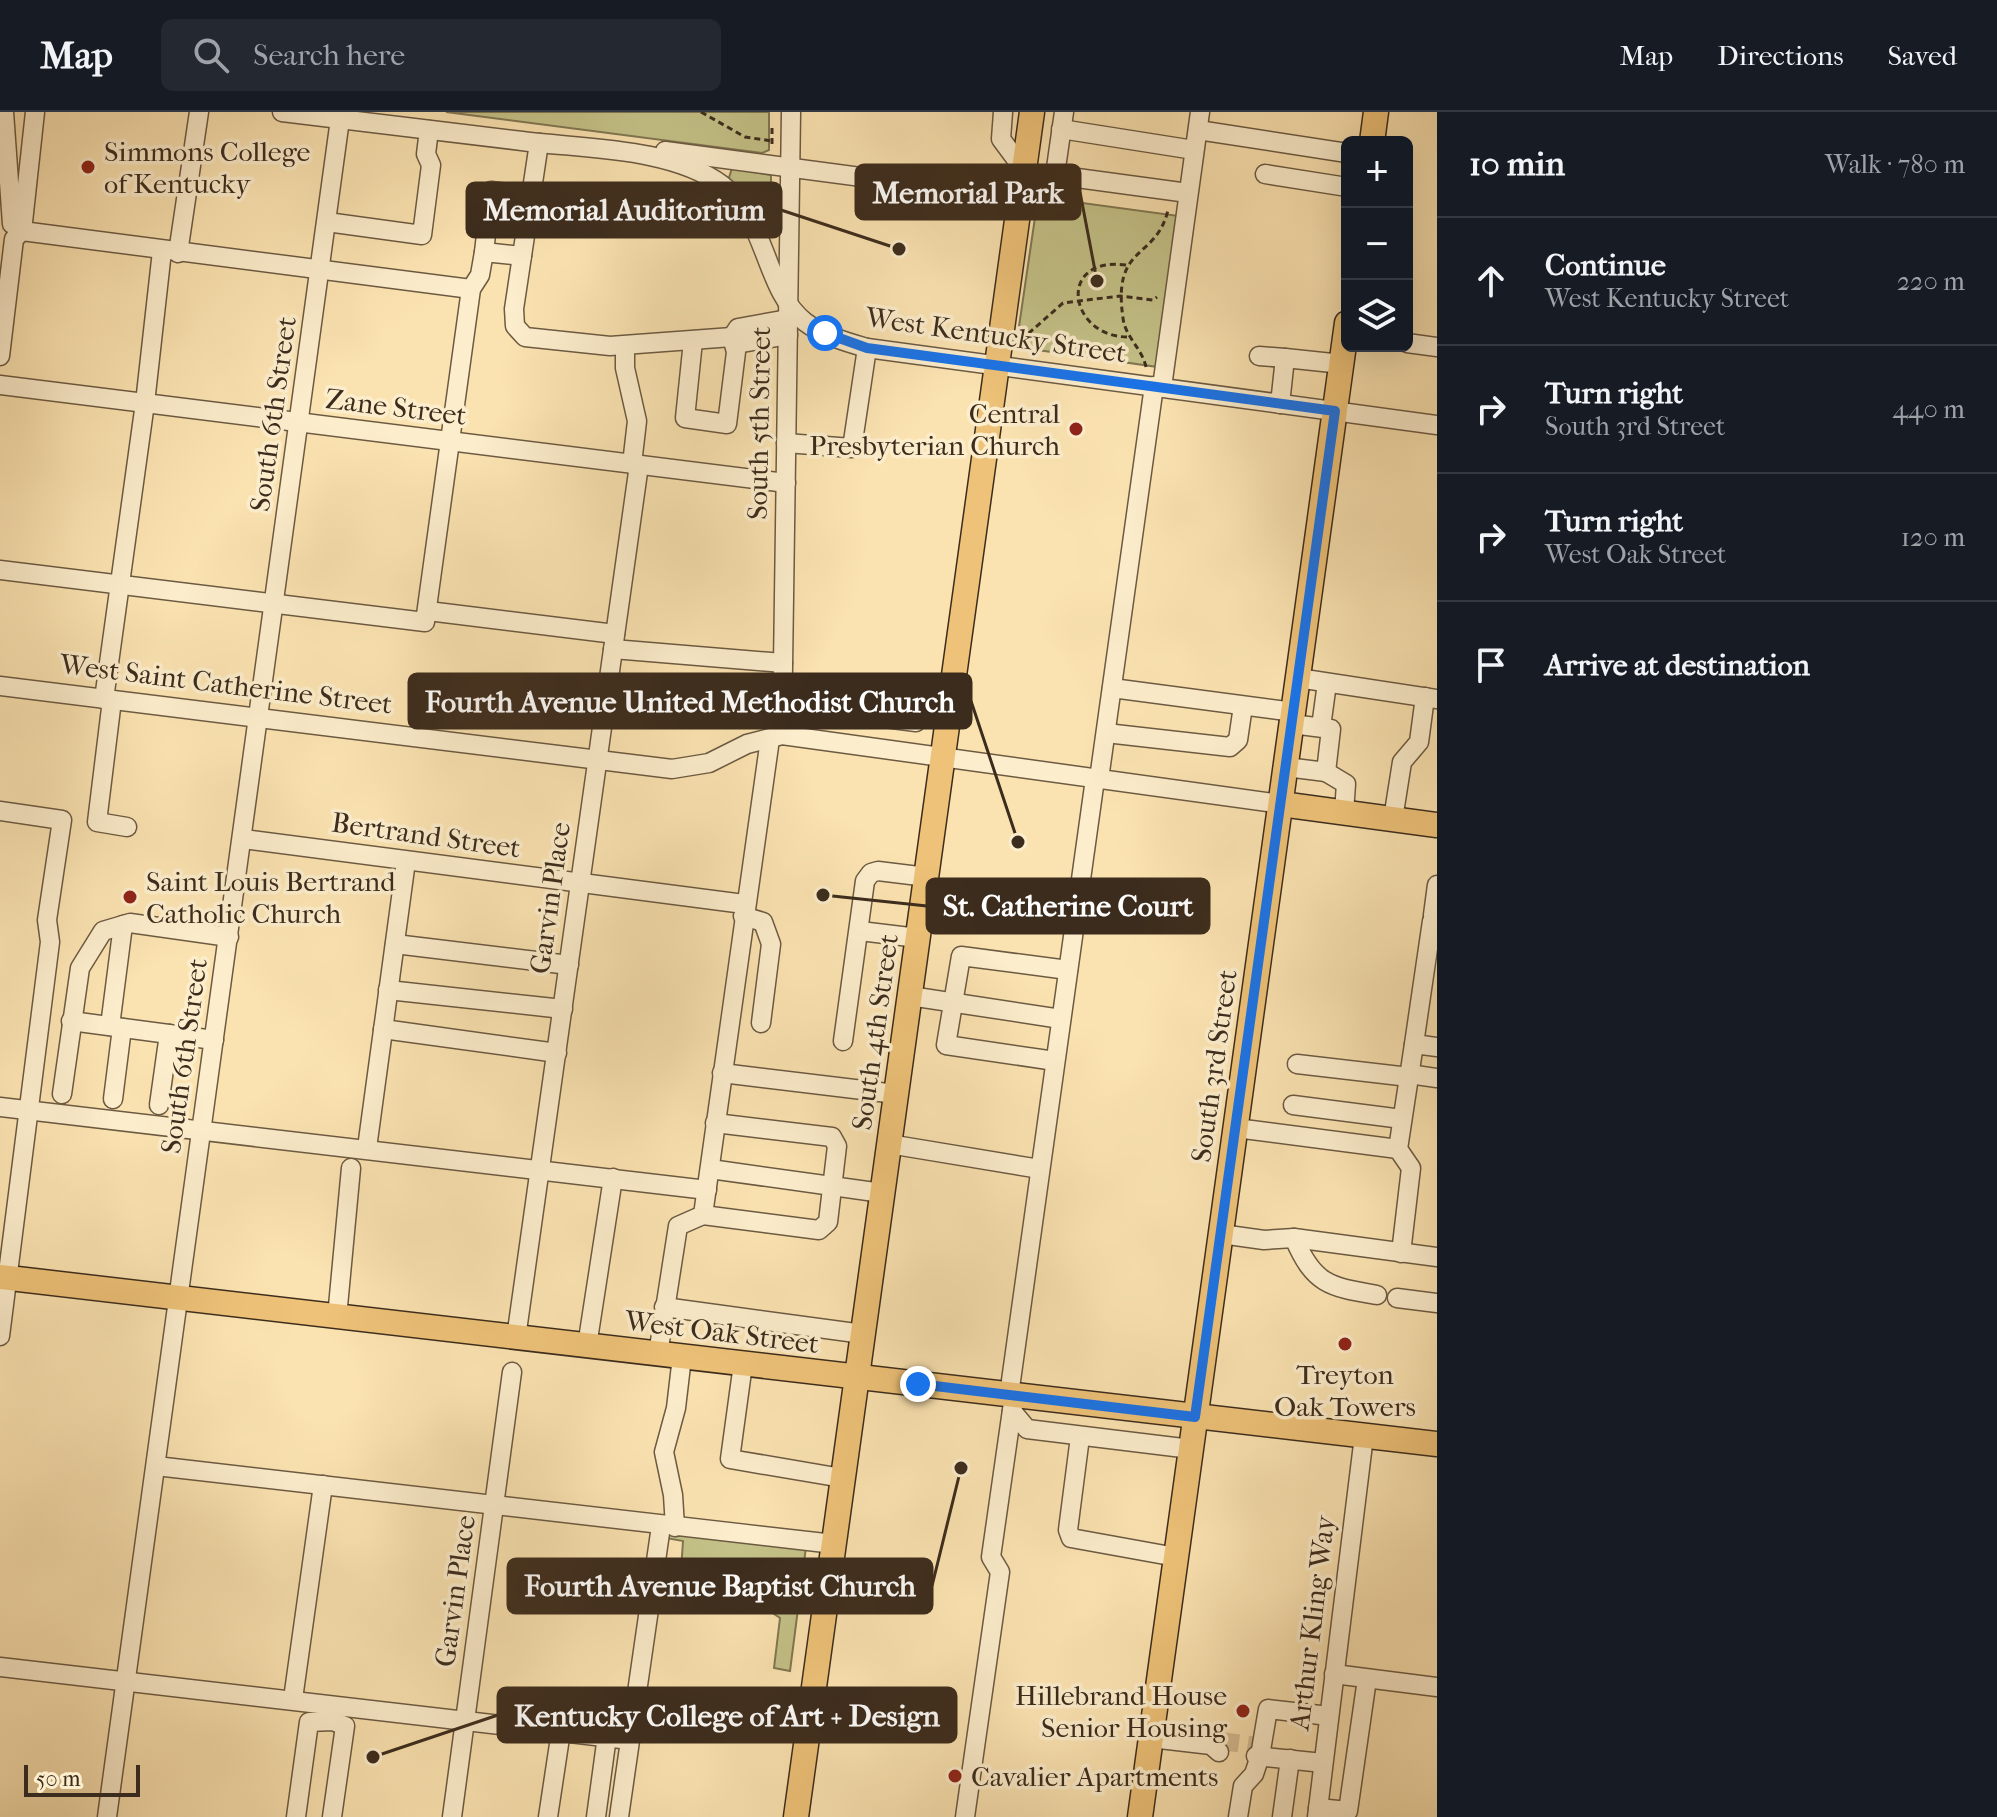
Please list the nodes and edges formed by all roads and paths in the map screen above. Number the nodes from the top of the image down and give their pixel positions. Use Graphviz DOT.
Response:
graph roads {
  1 [pos="4,112"];
  2 [pos="35,112"];
  3 [pos="199,112"];
  4 [pos="282,112"];
  5 [pos="701,112"];
  6 [pos="791,112"];
  7 [pos="1003,112"];
  8 [pos="1032,112"];
  9 [pos="1376,112"];
  10 [pos="340,116"];
  11 [pos="1062,121"];
  12 [pos="1199,121"];
  13 [pos="429,130"];
  14 [pos="1373,136"];
  15 [pos="772,141"];
  16 [pos="539,143"];
  17 [pos="1194,150"];
  18 [pos="1341,152"];
  19 [pos="634,153"];
  20 [pos="791,165"];
  21 [pos="1024,170"];
  22 [pos="1265,174"];
  23 [pos="1341,186"];
  24 [pos="1188,193"];
  25 [pos="531,196"];
  26 [pos="1020,198"];
  27 [pos="1168,210"];
  28 [pos="327,222"];
  29 [pos="18,235"];
  30 [pos="170,252"];
  31 [pos="484,252"];
  32 [pos="522,256"];
  33 [pos="1126,265"];
  34 [pos="321,272"];
  35 [pos="471,289"];
  36 [pos="1163,293"];
  37 [pos="1120,296"];
  38 [pos="789,299"];
  39 [pos="1080,301"];
  40 [pos="788,327"];
  41 [pos="732,337"];
  42 [pos="1129,337"];
  43 [pos="693,341"];
  44 [pos="1413,344"];
  45 [pos="625,346"];
  46 [pos="1437,347"];
  47 [pos="867,348"];
  48 [pos="1343,352"];
  49 [pos="0,356"];
  50 [pos="1259,356"];
  51 [pos="1005,357"];
  52 [pos="1285,358"];
  53 [pos="1342,364"];
  54 [pos="1146,367"];
  55 [pos="0,385"];
  56 [pos="1158,387"];
  57 [pos="145,403"];
  58 [pos="1280,404"];
  59 [pos="1335,411"];
  60 [pos="300,423"];
  61 [pos="1437,425"];
  62 [pos="452,442"];
  63 [pos="786,443"];
  64 [pos="635,465"];
  65 [pos="786,483"];
  66 [pos="0,570"];
  67 [pos="119,585"];
  68 [pos="275,605"];
  69 [pos="428,611"];
  70 [pos="614,641"];
  71 [pos="783,663"];
  72 [pos="1298,678"];
  73 [pos="1327,683"];
  74 [pos="0,686"];
  75 [pos="1112,688"];
  76 [pos="1431,698"];
  77 [pos="108,700"];
  78 [pos="1243,706"];
  79 [pos="806,708"];
  80 [pos="834,712"];
  81 [pos="1293,718"];
  82 [pos="259,719"];
  83 [pos="1321,727"];
  84 [pos="1106,733"];
  85 [pos="776,737"];
  86 [pos="830,743"];
  87 [pos="903,752"];
  88 [pos="943,758"];
  89 [pos="598,760"];
  90 [pos="1286,767"];
  91 [pos="1326,772"];
  92 [pos="1097,779"];
  93 [pos="1281,804"];
  94 [pos="0,811"];
  95 [pos="1344,812"];
  96 [pos="1393,819"];
  97 [pos="1437,825"];
  98 [pos="127,827"];
  99 [pos="243,839"];
  100 [pos="406,861"];
  101 [pos="927,877"];
  102 [pos="580,884"];
  103 [pos="1437,885"];
  104 [pos="744,910"];
  105 [pos="123,925"];
  106 [pos="860,931"];
  107 [pos="229,937"];
  108 [pos="918,938"];
  109 [pos="395,944"];
  110 [pos="569,965"];
  111 [pos="1068,970"];
  112 [pos="388,990"];
  113 [pos="910,996"];
  114 [pos="953,1002"];
  115 [pos="563,1009"];
  116 [pos="1061,1019"];
  117 [pos="71,1021"];
  118 [pos="761,1023"];
  119 [pos="116,1027"];
  120 [pos="383,1029"];
  121 [pos="169,1034"];
  122 [pos="214,1040"];
  123 [pos="843,1041"];
  124 [pos="1414,1044"];
  125 [pos="1437,1047"];
  126 [pos="557,1053"];
  127 [pos="1055,1061"];
  128 [pos="1297,1064"];
  129 [pos="722,1073"];
  130 [pos="1409,1076"];
  131 [pos="1437,1078"];
  132 [pos="62,1094"];
  133 [pos="896,1094"];
  134 [pos="113,1099"];
  135 [pos="159,1105"];
  136 [pos="1293,1105"];
  137 [pos="0,1107"];
  138 [pos="28,1110"];
  139 [pos="1402,1119"];
  140 [pos="715,1123"];
  141 [pos="202,1128"];
  142 [pos="1236,1128"];
  143 [pos="889,1144"];
  144 [pos="367,1148"];
  145 [pos="1398,1149"];
  146 [pos="351,1168"];
  147 [pos="541,1168"];
  148 [pos="710,1169"];
  149 [pos="1040,1169"];
  150 [pos="613,1178"];
  151 [pos="832,1186"];
  152 [pos="707,1190"];
  153 [pos="882,1193"];
  154 [pos="703,1215"];
  155 [pos="1221,1234"];
  156 [pos="1294,1238"];
  157 [pos="1401,1253"];
  158 [pos="1437,1257"];
  159 [pos="4,1278"];
  160 [pos="1377,1295"];
  161 [pos="179,1298"];
  162 [pos="1397,1298"];
  163 [pos="1437,1303"];
  164 [pos="664,1307"];
  165 [pos="337,1317"];
  166 [pos="863,1334"];
  167 [pos="0,1336"];
  168 [pos="516,1338"];
  169 [pos="587,1346"];
  170 [pos="670,1356"];
  171 [pos="743,1364"];
  172 [pos="512,1372"];
  173 [pos="856,1377"];
  174 [pos="1012,1401"];
  175 [pos="1195,1417"];
  176 [pos="1364,1436"];
  177 [pos="1080,1437"];
  178 [pos="1437,1444"];
  179 [pos="1191,1449"];
  180 [pos="156,1466"];
  181 [pos="842,1478"];
  182 [pos="323,1485"];
  183 [pos="495,1504"];
  184 [pos="668,1527"];
  185 [pos="834,1544"];
  186 [pos="1176,1557"];
  187 [pos="0,1667"];
  188 [pos="1334,1674"];
  189 [pos="1367,1679"];
  190 [pos="126,1681"];
  191 [pos="1437,1687"];
  192 [pos="293,1699"];
  193 [pos="1329,1716"];
  194 [pos="465,1719"];
  195 [pos="561,1731"];
  196 [pos="607,1736"];
  197 [pos="1151,1738"];
  198 [pos="630,1740"];
  199 [pos="1217,1746"];
  200 [pos="1259,1751"];
  201 [pos="1290,1759"];
  202 [pos="1323,1763"];
  203 [pos="1317,1812"];
  204 [pos="107,1817"];
  205 [pos="296,1817"];
  206 [pos="332,1817"];
  207 [pos="452,1817"];
  208 [pos="548,1817"];
  209 [pos="596,1817"];
  210 [pos="619,1817"];
  211 [pos="796,1817"];
  212 [pos="965,1817"];
  213 [pos="1140,1817"];
  214 [pos="1238,1817"];
  215 [pos="1282,1817"];
  1 -- 29 [label="street"];
  2 -- 29 [label="street"];
  3 -- 30 [label="street"];
  4 -- 10 [label="street, West Kentucky Street"];
  5 -- 15 [label="path"];
  6 -- 20 [label="street, South 5th Street"];
  7 -- 21 [label="street"];
  8 -- 21 [label="main road, South 4th Street"];
  9 -- 14 [label="main road"];
  10 -- 13 [label="street, West Kentucky Street"];
  10 -- 28 [label="street, South 6th Street"];
  11 -- 17 [label="street"];
  11 -- 24 [label="street"];
  12 -- 17 [label="street"];
  12 -- 18 [label="street"];
  13 -- 16 [label="street, West Kentucky Street"];
  13 -- 28 [label="street"];
  16 -- 19 [label="street, West Kentucky Street"];
  16 -- 25 [label="street"];
  17 -- 24 [label="street"];
  19 -- 20 [label="street, West Kentucky Street"];
  19 -- 38 [label="street, West Kentucky Street"];
  20 -- 26 [label="street, West Kentucky Street"];
  20 -- 38 [label="street, South 5th Street"];
  21 -- 26 [label="main road, South 4th Street"];
  22 -- 23 [label="street"];
  24 -- 56 [label="street"];
  25 -- 31 [label="street"];
  25 -- 32 [label="street"];
  26 -- 51 [label="main road, South 4th Street"];
  27 -- 33 [label="path"];
  28 -- 34 [label="street, South 6th Street"];
  29 -- 30 [label="street"];
  29 -- 49 [label="street"];
  30 -- 34 [label="street"];
  30 -- 57 [label="street"];
  31 -- 32 [label="street"];
  31 -- 35 [label="street"];
  32 -- 45 [label="street"];
  33 -- 37 [label="path"];
  33 -- 39 [label="path"];
  34 -- 35 [label="street"];
  34 -- 60 [label="street, South 6th Street"];
  35 -- 62 [label="street"];
  36 -- 37 [label="path"];
  37 -- 39 [label="path"];
  37 -- 42 [label="path"];
  38 -- 40 [label="street, South 5th Street"];
  38 -- 47 [label="street, West Kentucky Street"];
  39 -- 42 [label="path"];
  39 -- 51 [label="path"];
  40 -- 41 [label="street"];
  40 -- 63 [label="street, South 5th Street"];
  41 -- 43 [label="street"];
  41 -- 43 [label="street"];
  42 -- 54 [label="path"];
  43 -- 45 [label="street"];
  44 -- 46 [label="street"];
  45 -- 64 [label="street, Garvin Place"];
  47 -- 51 [label="street, West Kentucky Street"];
  47 -- 63 [label="street"];
  48 -- 53 [label="main road, South 3rd Street"];
  50 -- 52 [label="street"];
  51 -- 56 [label="street, West Kentucky Street"];
  51 -- 88 [label="main road, South 4th Street"];
  52 -- 53 [label="street"];
  52 -- 58 [label="street"];
  53 -- 59 [label="main road, South 3rd Street"];
  55 -- 57 [label="street, Zane Street"];
  56 -- 58 [label="street, West Kentucky Street"];
  56 -- 75 [label="street"];
  57 -- 60 [label="street, Zane Street"];
  57 -- 67 [label="street"];
  58 -- 59 [label="street, West Kentucky Street"];
  59 -- 61 [label="street, West Kentucky Street"];
  59 -- 72 [label="main road, South 3rd Street"];
  60 -- 62 [label="street, Zane Street"];
  60 -- 68 [label="street, South 6th Street"];
  62 -- 64 [label="street, Zane Street"];
  62 -- 69 [label="street"];
  63 -- 65 [label="street, South 5th Street"];
  64 -- 65 [label="street, Zane Street"];
  64 -- 70 [label="street, Garvin Place"];
  65 -- 71 [label="street, South 5th Street"];
  66 -- 67 [label="street"];
  67 -- 68 [label="street"];
  67 -- 77 [label="street"];
  68 -- 69 [label="street"];
  68 -- 82 [label="street, South 6th Street"];
  69 -- 70 [label="street"];
  70 -- 71 [label="street"];
  70 -- 89 [label="street, Garvin Place"];
  71 -- 85 [label="street, South 5th Street"];
  72 -- 73 [label="street"];
  72 -- 81 [label="main road, South 3rd Street"];
  73 -- 76 [label="street"];
  73 -- 83 [label="street"];
  74 -- 77 [label="street, West Saint Catherine Street"];
  75 -- 78 [label="street"];
  75 -- 84 [label="street"];
  76 -- 96 [label="street"];
  77 -- 82 [label="street, West Saint Catherine Street"];
  77 -- 98 [label="street"];
  78 -- 81 [label="street"];
  78 -- 84 [label="street"];
  79 -- 80 [label="street"];
  80 -- 86 [label="street"];
  80 -- 87 [label="street"];
  81 -- 83 [label="street"];
  81 -- 90 [label="main road, South 3rd Street"];
  82 -- 89 [label="street, West Saint Catherine Street"];
  82 -- 99 [label="street, South 6th Street"];
  83 -- 91 [label="street"];
  84 -- 92 [label="street"];
  85 -- 86 [label="street, West Saint Catherine Street"];
  85 -- 89 [label="street, West Saint Catherine Street"];
  85 -- 104 [label="street, South 5th Street"];
  86 -- 87 [label="street, West Saint Catherine Street"];
  87 -- 88 [label="street, West Saint Catherine Street"];
  88 -- 92 [label="street, West Saint Catherine Street"];
  88 -- 101 [label="main road, South 4th Street"];
  89 -- 102 [label="street, Garvin Place"];
  90 -- 91 [label="street"];
  90 -- 93 [label="main road, South 3rd Street"];
  91 -- 95 [label="street"];
  92 -- 93 [label="street, West Saint Catherine Street"];
  92 -- 111 [label="street"];
  93 -- 95 [label="main road, West Saint Catherine Street"];
  93 -- 142 [label="main road, South 3rd Street"];
  94 -- 138 [label="street"];
  95 -- 96 [label="main road, West Saint Catherine Street"];
  96 -- 97 [label="main road, West Saint Catherine Street"];
  99 -- 100 [label="street, Bertrand Street"];
  99 -- 107 [label="street, South 6th Street"];
  100 -- 102 [label="street, Bertrand Street"];
  100 -- 109 [label="street"];
  101 -- 106 [label="street"];
  101 -- 108 [label="main road, South 4th Street"];
  102 -- 104 [label="street, Bertrand Street"];
  102 -- 110 [label="street, Garvin Place"];
  103 -- 124 [label="street"];
  104 -- 118 [label="street"];
  104 -- 129 [label="street, South 5th Street"];
  105 -- 107 [label="street"];
  105 -- 117 [label="street"];
  105 -- 119 [label="street"];
  106 -- 108 [label="street"];
  106 -- 123 [label="street"];
  107 -- 122 [label="street, South 6th Street"];
  108 -- 113 [label="main road, South 4th Street"];
  109 -- 110 [label="street"];
  109 -- 112 [label="street"];
  110 -- 115 [label="street, Garvin Place"];
  111 -- 114 [label="street"];
  111 -- 116 [label="street"];
  112 -- 115 [label="street"];
  112 -- 120 [label="street"];
  113 -- 114 [label="street"];
  113 -- 133 [label="main road, South 4th Street"];
  114 -- 116 [label="street"];
  114 -- 127 [label="street"];
  115 -- 126 [label="street, Garvin Place"];
  116 -- 127 [label="street"];
  117 -- 119 [label="street"];
  117 -- 132 [label="street"];
  119 -- 121 [label="street"];
  119 -- 134 [label="street"];
  120 -- 126 [label="street"];
  120 -- 144 [label="street"];
  121 -- 122 [label="street"];
  121 -- 135 [label="street"];
  122 -- 141 [label="street, South 6th Street"];
  124 -- 125 [label="street"];
  124 -- 130 [label="street"];
  126 -- 147 [label="street, Garvin Place"];
  127 -- 149 [label="street"];
  128 -- 130 [label="street"];
  129 -- 133 [label="street"];
  129 -- 140 [label="street, South 5th Street"];
  130 -- 131 [label="street"];
  130 -- 139 [label="street"];
  133 -- 143 [label="main road, South 4th Street"];
  136 -- 139 [label="street"];
  137 -- 138 [label="street"];
  138 -- 141 [label="street"];
  138 -- 159 [label="street"];
  139 -- 145 [label="street"];
  140 -- 148 [label="street, South 5th Street"];
  140 -- 151 [label="street"];
  141 -- 144 [label="street"];
  141 -- 161 [label="street, South 6th Street"];
  142 -- 145 [label="street"];
  142 -- 155 [label="main road, South 3rd Street"];
  143 -- 149 [label="street"];
  143 -- 153 [label="main road, South 4th Street"];
  144 -- 147 [label="street"];
  145 -- 157 [label="street"];
  146 -- 165 [label="street"];
  147 -- 150 [label="street"];
  147 -- 168 [label="street, Garvin Place"];
  148 -- 151 [label="street"];
  148 -- 152 [label="street, South 5th Street"];
  149 -- 174 [label="street"];
  150 -- 152 [label="street"];
  150 -- 169 [label="street"];
  151 -- 153 [label="street"];
  151 -- 154 [label="street"];
  152 -- 154 [label="street, South 5th Street"];
  153 -- 166 [label="main road, South 4th Street"];
  154 -- 164 [label="street"];
  155 -- 156 [label="street"];
  155 -- 175 [label="main road, South 3rd Street"];
  156 -- 157 [label="street"];
  156 -- 160 [label="street"];
  157 -- 158 [label="street"];
  159 -- 161 [label="main road, West Oak Street"];
  159 -- 167 [label="street"];
  161 -- 165 [label="main road, West Oak Street"];
  161 -- 180 [label="street, South 6th Street"];
  162 -- 163 [label="street"];
  164 -- 166 [label="street"];
  164 -- 170 [label="street"];
  165 -- 168 [label="main road, West Oak Street"];
  166 -- 173 [label="main road, South 4th Street"];
  168 -- 169 [label="main road, West Oak Street"];
  169 -- 170 [label="main road, West Oak Street"];
  170 -- 171 [label="main road, West Oak Street"];
  170 -- 184 [label="street"];
  171 -- 173 [label="main road, West Oak Street"];
  171 -- 181 [label="street"];
  172 -- 183 [label="street, Garvin Place"];
  173 -- 174 [label="main road, West Oak Street"];
  173 -- 181 [label="main road, South 4th Street"];
  174 -- 175 [label="main road, West Oak Street"];
  174 -- 177 [label="street"];
  174 -- 212 [label="street"];
  175 -- 176 [label="main road, West Oak Street"];
  175 -- 179 [label="main road, South 3rd Street"];
  176 -- 178 [label="main road, West Oak Street"];
  176 -- 188 [label="street, Arthur Kling Way"];
  177 -- 179 [label="street"];
  177 -- 186 [label="street"];
  179 -- 186 [label="main road, South 3rd Street"];
  180 -- 182 [label="street"];
  180 -- 190 [label="street, South 6th Street"];
  181 -- 185 [label="main road, South 4th Street"];
  182 -- 183 [label="street"];
  182 -- 192 [label="street"];
  183 -- 184 [label="street"];
  183 -- 194 [label="street, Garvin Place"];
  184 -- 185 [label="street"];
  184 -- 198 [label="street"];
  185 -- 211 [label="main road, South 4th Street"];
  186 -- 197 [label="main road, South 3rd Street"];
  187 -- 190 [label="street"];
  188 -- 189 [label="street"];
  188 -- 193 [label="street, Arthur Kling Way"];
  189 -- 191 [label="street"];
  189 -- 203 [label="street"];
  190 -- 192 [label="street"];
  190 -- 204 [label="street, South 6th Street"];
  192 -- 194 [label="street"];
  193 -- 200 [label="street"];
  193 -- 202 [label="street, Arthur Kling Way"];
  194 -- 195 [label="street"];
  194 -- 207 [label="street, Garvin Place"];
  195 -- 196 [label="street"];
  195 -- 208 [label="street"];
  196 -- 198 [label="street"];
  196 -- 209 [label="street"];
  197 -- 199 [label="street"];
  197 -- 213 [label="main road, South 3rd Street"];
  198 -- 210 [label="street"];
  200 -- 201 [label="street"];
  200 -- 214 [label="street"];
  201 -- 202 [label="street"];
  201 -- 215 [label="street"];
  202 -- 203 [label="street, Arthur Kling Way"];
  205 -- 206 [label="street"];
}
